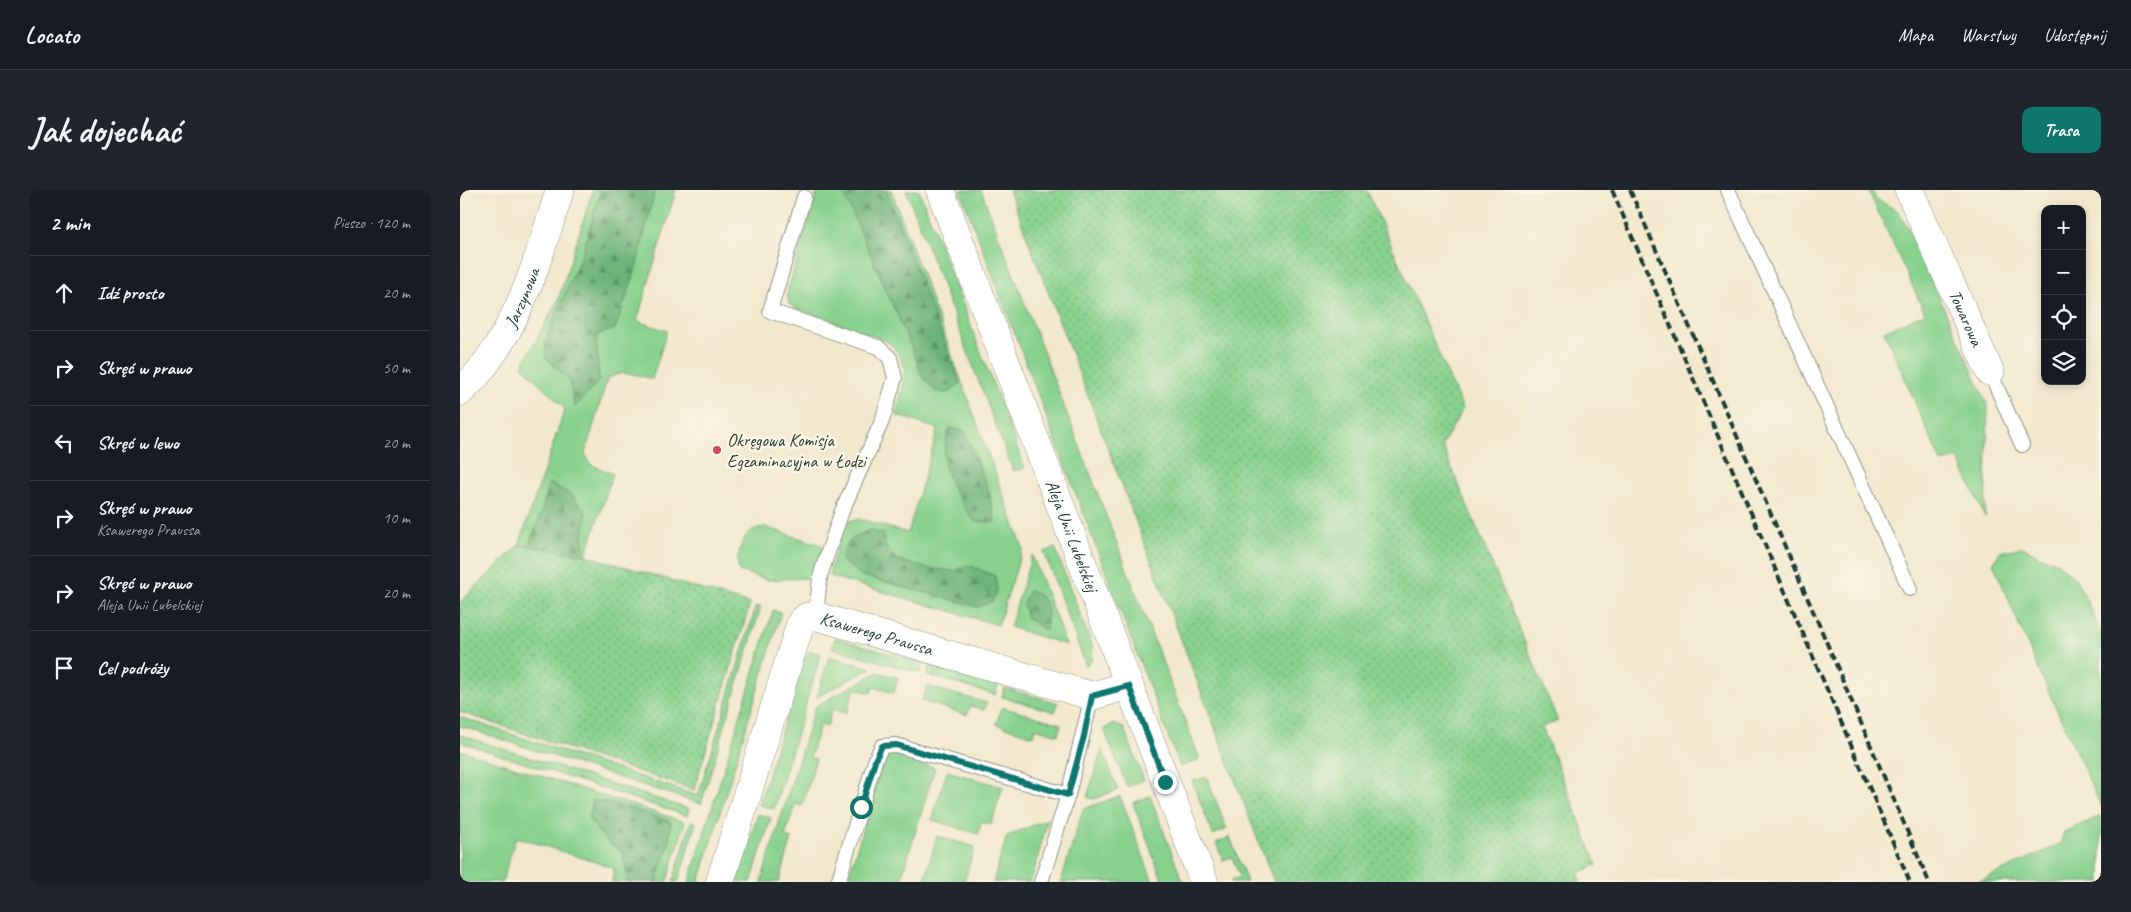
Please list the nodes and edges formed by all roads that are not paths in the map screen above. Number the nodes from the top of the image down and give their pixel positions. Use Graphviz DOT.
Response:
graph roads {
  1 [pos="560,190"];
  2 [pos="940,190"];
  3 [pos="1728,190"];
  4 [pos="1909,190"];
  5 [pos="804,197"];
  6 [pos="1990,372"];
  7 [pos="460,392"];
  8 [pos="2022,445"];
  9 [pos="1910,589"];
  10 [pos="816,616"];
  11 [pos="1129,686"];
  12 [pos="1092,696"];
  13 [pos="1068,795"];
  14 [pos="720,882"];
  15 [pos="838,882"];
  16 [pos="1041,882"];
  17 [pos="1204,882"];
  1 -- 7 [label="street, Jarzynowa"];
  2 -- 11 [label="street, Aleja Unii Lubelskiej"];
  3 -- 9 [label="lane"];
  4 -- 6 [label="street, Towarowa"];
  5 -- 10 [label="lane"];
  6 -- 8 [label="lane, Towarowa"];
  10 -- 12 [label="street, Ksawerego Praussa"];
  10 -- 14 [label="street, Ksawerego Praussa"];
  11 -- 12 [label="street"];
  11 -- 17 [label="street, Aleja Unii Lubelskiej"];
  12 -- 13 [label="lane"];
  13 -- 15 [label="lane"];
  13 -- 16 [label="lane"];
}
